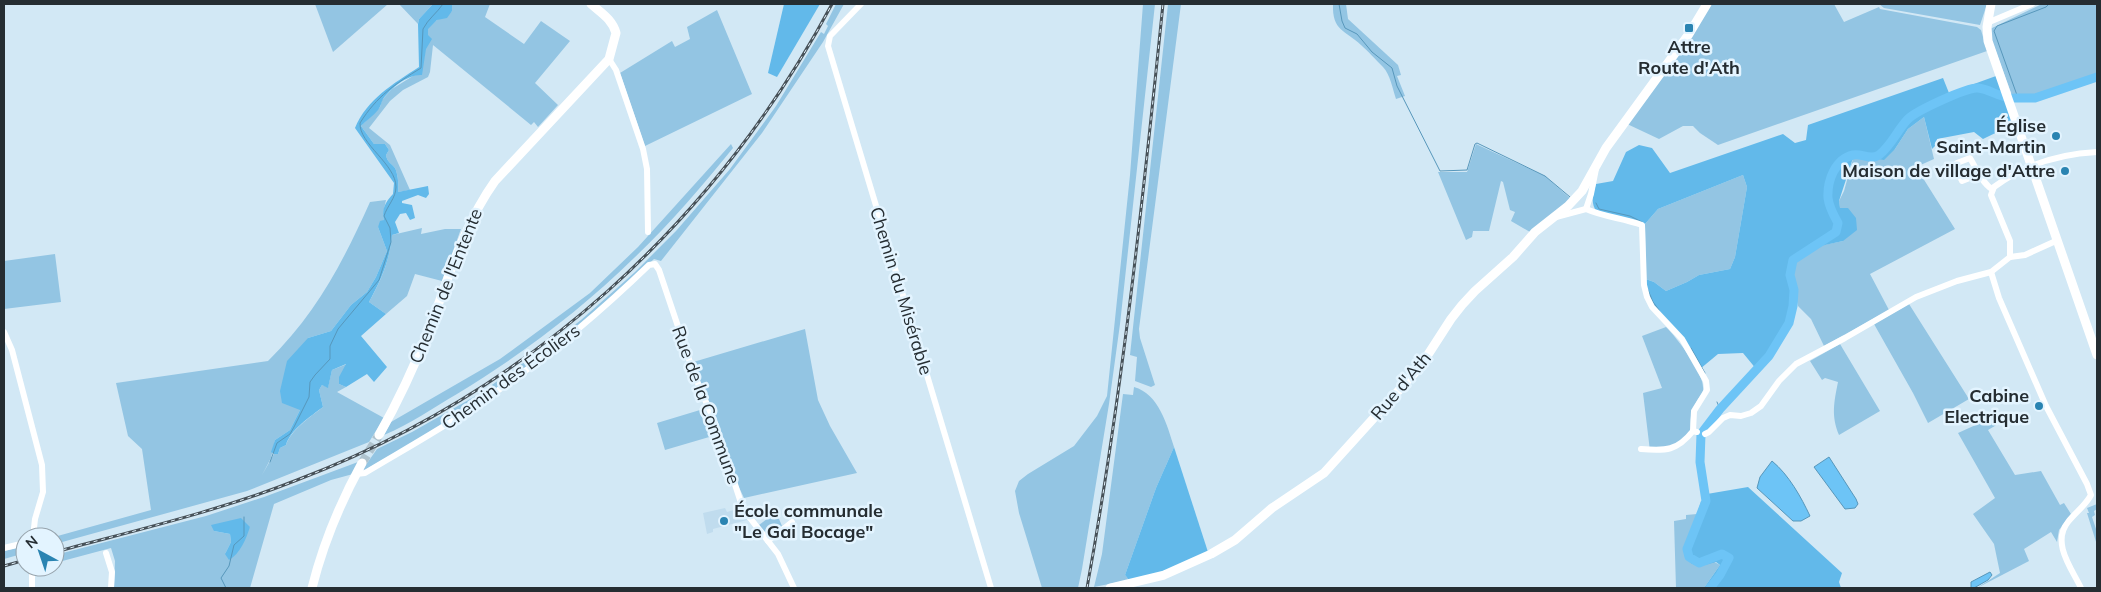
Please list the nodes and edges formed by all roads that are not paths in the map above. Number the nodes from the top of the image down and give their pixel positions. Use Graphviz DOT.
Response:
graph roads {
  1 [pos="591,4"];
  2 [pos="861,4"];
  3 [pos="1707,4"];
  4 [pos="1992,4"];
  5 [pos="2032,4"];
  6 [pos="1987,23"];
  7 [pos="609,59"];
  8 [pos="2097,152"];
  9 [pos="2032,166"];
  10 [pos="1597,167"];
  11 [pos="1980,174"];
  12 [pos="1992,189"];
  13 [pos="1586,209"];
  14 [pos="1553,218"];
  15 [pos="648,232"];
  16 [pos="2058,240"];
  17 [pos="2010,257"];
  18 [pos="655,264"];
  19 [pos="1991,272"];
  20 [pos="4,332"];
  21 [pos="2097,355"];
  22 [pos="1705,434"];
  23 [pos="379,435"];
  24 [pos="1641,449"];
  25 [pos="362,463"];
  26 [pos="356,474"];
  27 [pos="792,522"];
  28 [pos="34,527"];
  29 [pos="768,541"];
  30 [pos="106,553"];
  31 [pos="1130,586"];
  32 [pos="111,588"];
  33 [pos="312,588"];
  34 [pos="794,588"];
  35 [pos="991,588"];
  36 [pos="1110,588"];
  37 [pos="2081,588"];
  1 -- 7 [label="street"];
  2 -- 35 [label="street, Chemin du Misérable"];
  3 -- 10 [label="street, Rue d'Ath"];
  4 -- 6 [label="street"];
  5 -- 6 [label="street"];
  6 -- 9 [label="street"];
  7 -- 15 [label="street"];
  7 -- 23 [label="street, Chemin de l'Entente"];
  8 -- 9 [label="street"];
  9 -- 12 [label="street"];
  9 -- 16 [label="street"];
  10 -- 13 [label="street, Rue d'Ath"];
  10 -- 14 [label="street, Rue d'Ath"];
  11 -- 12 [label="street"];
  12 -- 17 [label="street"];
  13 -- 14 [label="street, Rue d'Ath"];
  13 -- 24 [label="street"];
  14 -- 31 [label="street, Rue d'Ath"];
  16 -- 17 [label="street"];
  16 -- 21 [label="street"];
  17 -- 19 [label="street"];
  18 -- 26 [label="street, Chemin des Écoliers"];
  18 -- 29 [label="street, Rue de la Commune"];
  19 -- 22 [label="street"];
  19 -- 37 [label="street"];
  20 -- 28 [label="street"];
  25 -- 26 [label="street"];
  26 -- 33 [label="street"];
  27 -- 29 [label="street"];
  29 -- 34 [label="street, Rue de la Commune"];
  30 -- 32 [label="street"];
  31 -- 36 [label="street, Rue d'Ath"];
}
